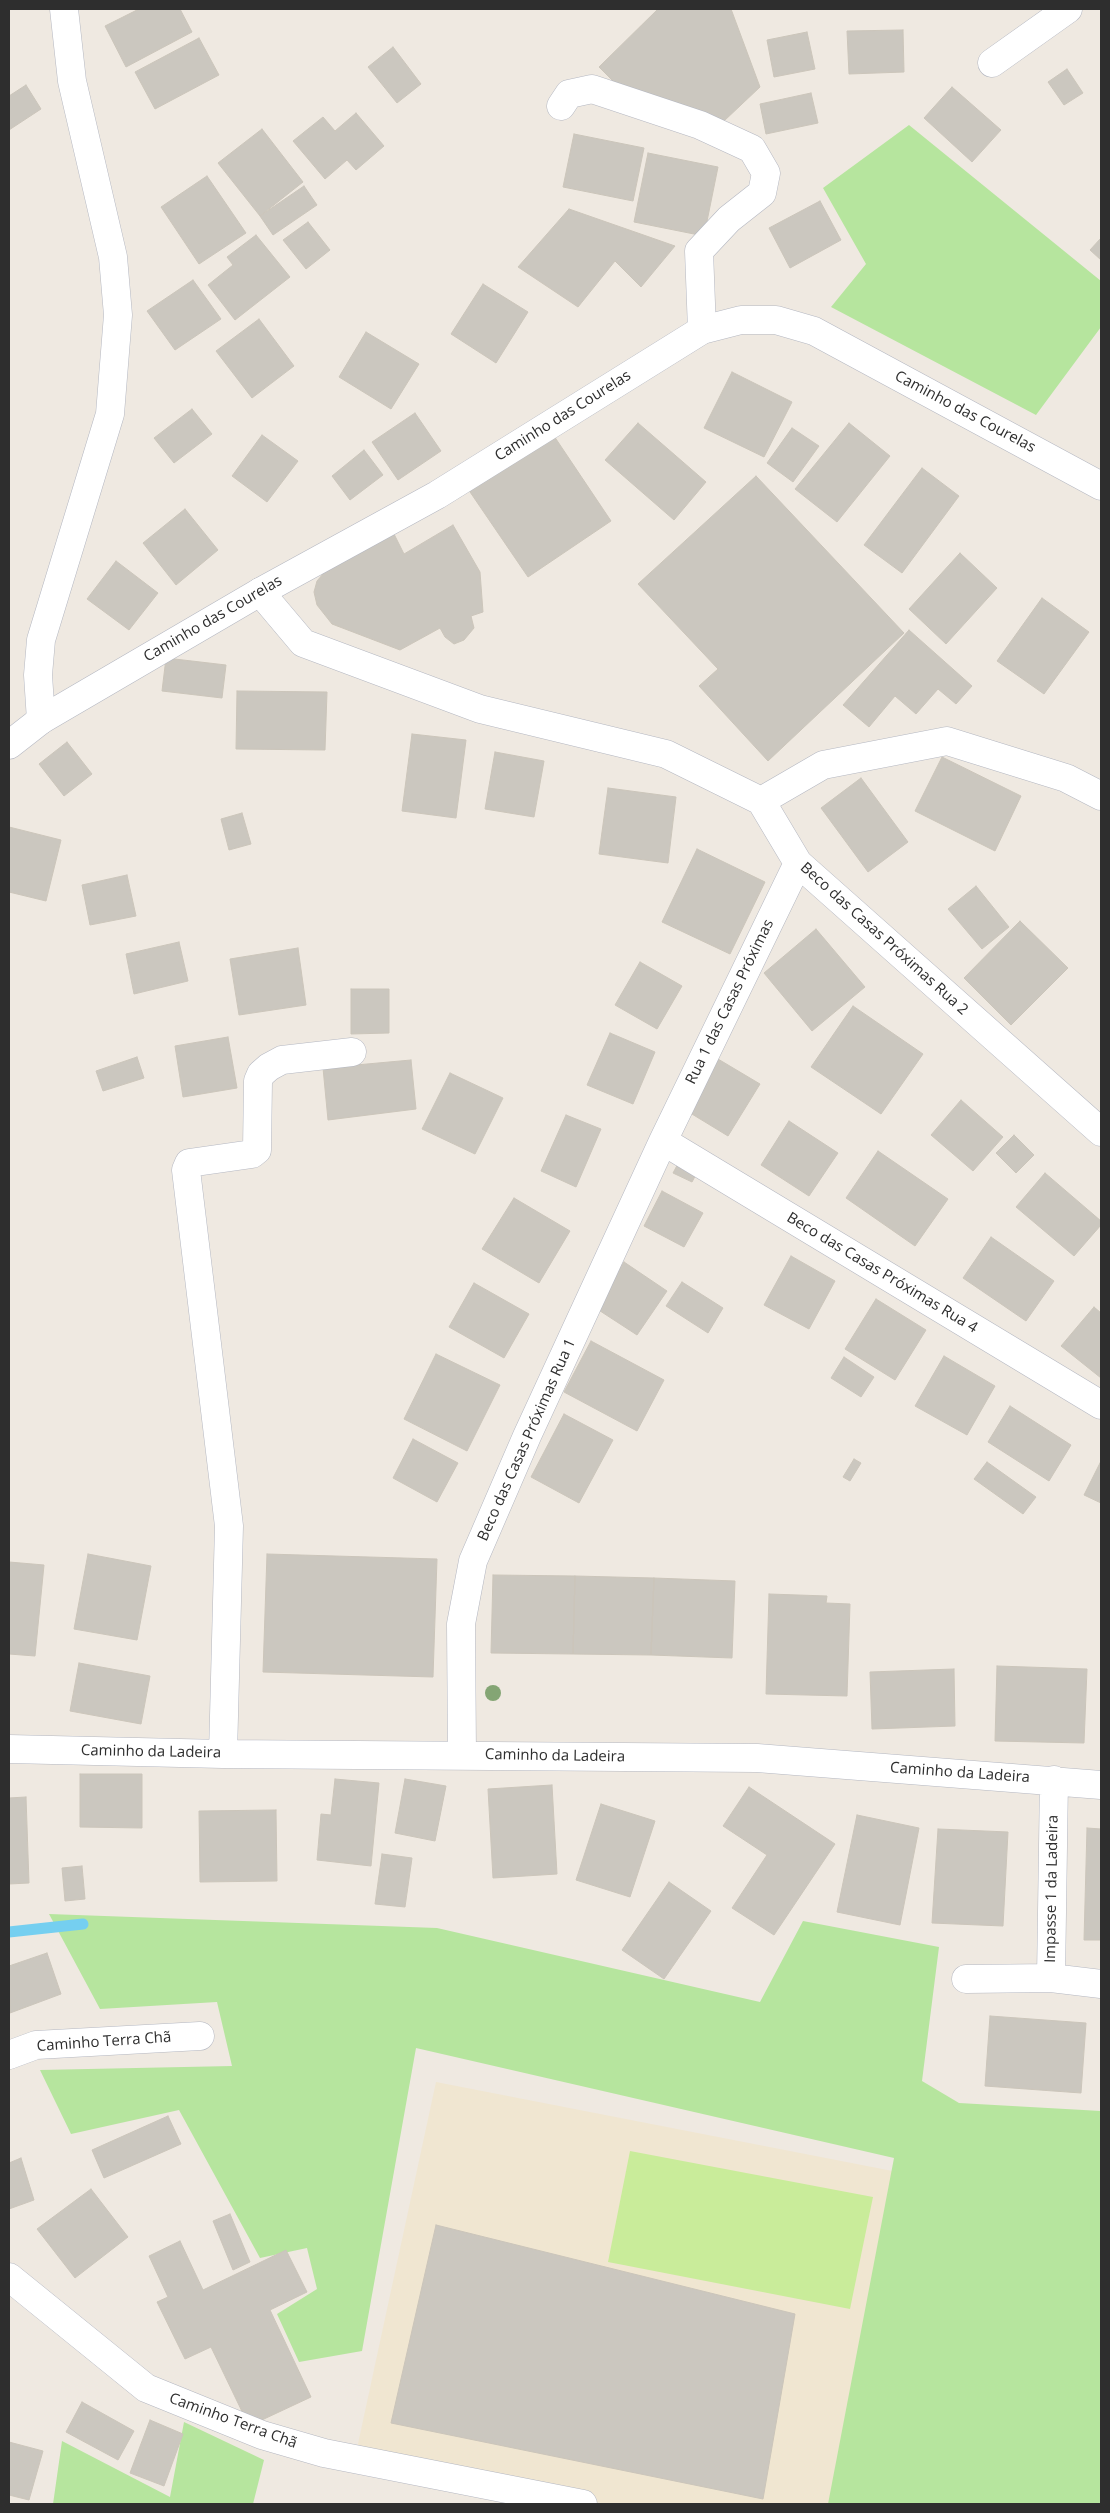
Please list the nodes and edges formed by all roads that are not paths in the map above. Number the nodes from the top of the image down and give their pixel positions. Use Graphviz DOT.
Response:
graph roads {
  1 [pos="64,9"];
  2 [pos="1068,9"];
  3 [pos="992,63"];
  4 [pos="561,106"];
  5 [pos="702,330"];
  6 [pos="1101,486"];
  7 [pos="260,592"];
  8 [pos="41,720"];
  9 [pos="9,745"];
  10 [pos="1101,796"];
  11 [pos="761,801"];
  12 [pos="798,863"];
  13 [pos="352,1052"];
  14 [pos="1101,1132"];
  15 [pos="663,1141"];
  16 [pos="1101,1405"];
  17 [pos="9,1748"];
  18 [pos="224,1754"];
  19 [pos="462,1755"];
  20 [pos="1054,1780"];
  21 [pos="1101,1785"];
  22 [pos="966,1978"];
  23 [pos="1051,1978"];
  24 [pos="1101,1984"];
  25 [pos="200,2036"];
  26 [pos="9,2055"];
  27 [pos="9,2277"];
  28 [pos="583,2504"];
  1 -- 8 [label="street"];
  2 -- 3 [label="street"];
  4 -- 5 [label="street"];
  5 -- 6 [label="street, Caminho das Courelas"];
  5 -- 7 [label="street, Caminho das Courelas"];
  7 -- 8 [label="street, Caminho das Courelas"];
  7 -- 11 [label="street"];
  8 -- 9 [label="street, Caminho das Courelas"];
  10 -- 11 [label="street"];
  11 -- 12 [label="street, Beco das Casas Próximas Rua 2"];
  12 -- 14 [label="street, Beco das Casas Próximas Rua 2"];
  12 -- 15 [label="street, Rua 1 das Casas Próximas"];
  13 -- 18 [label="street"];
  15 -- 16 [label="street, Beco das Casas Próximas Rua 4"];
  15 -- 19 [label="street, Beco das Casas Próximas Rua 1"];
  17 -- 18 [label="street, Caminho da Ladeira"];
  18 -- 19 [label="street, Caminho da Ladeira"];
  19 -- 20 [label="street, Caminho da Ladeira"];
  20 -- 21 [label="street, Caminho da Ladeira"];
  20 -- 23 [label="street, Impasse 1 da Ladeira"];
  22 -- 23 [label="street"];
  23 -- 24 [label="street, Impasse 1 da Ladeira"];
  25 -- 26 [label="street, Caminho Terra Chã"];
  27 -- 28 [label="street, Caminho Terra Chã"];
}
